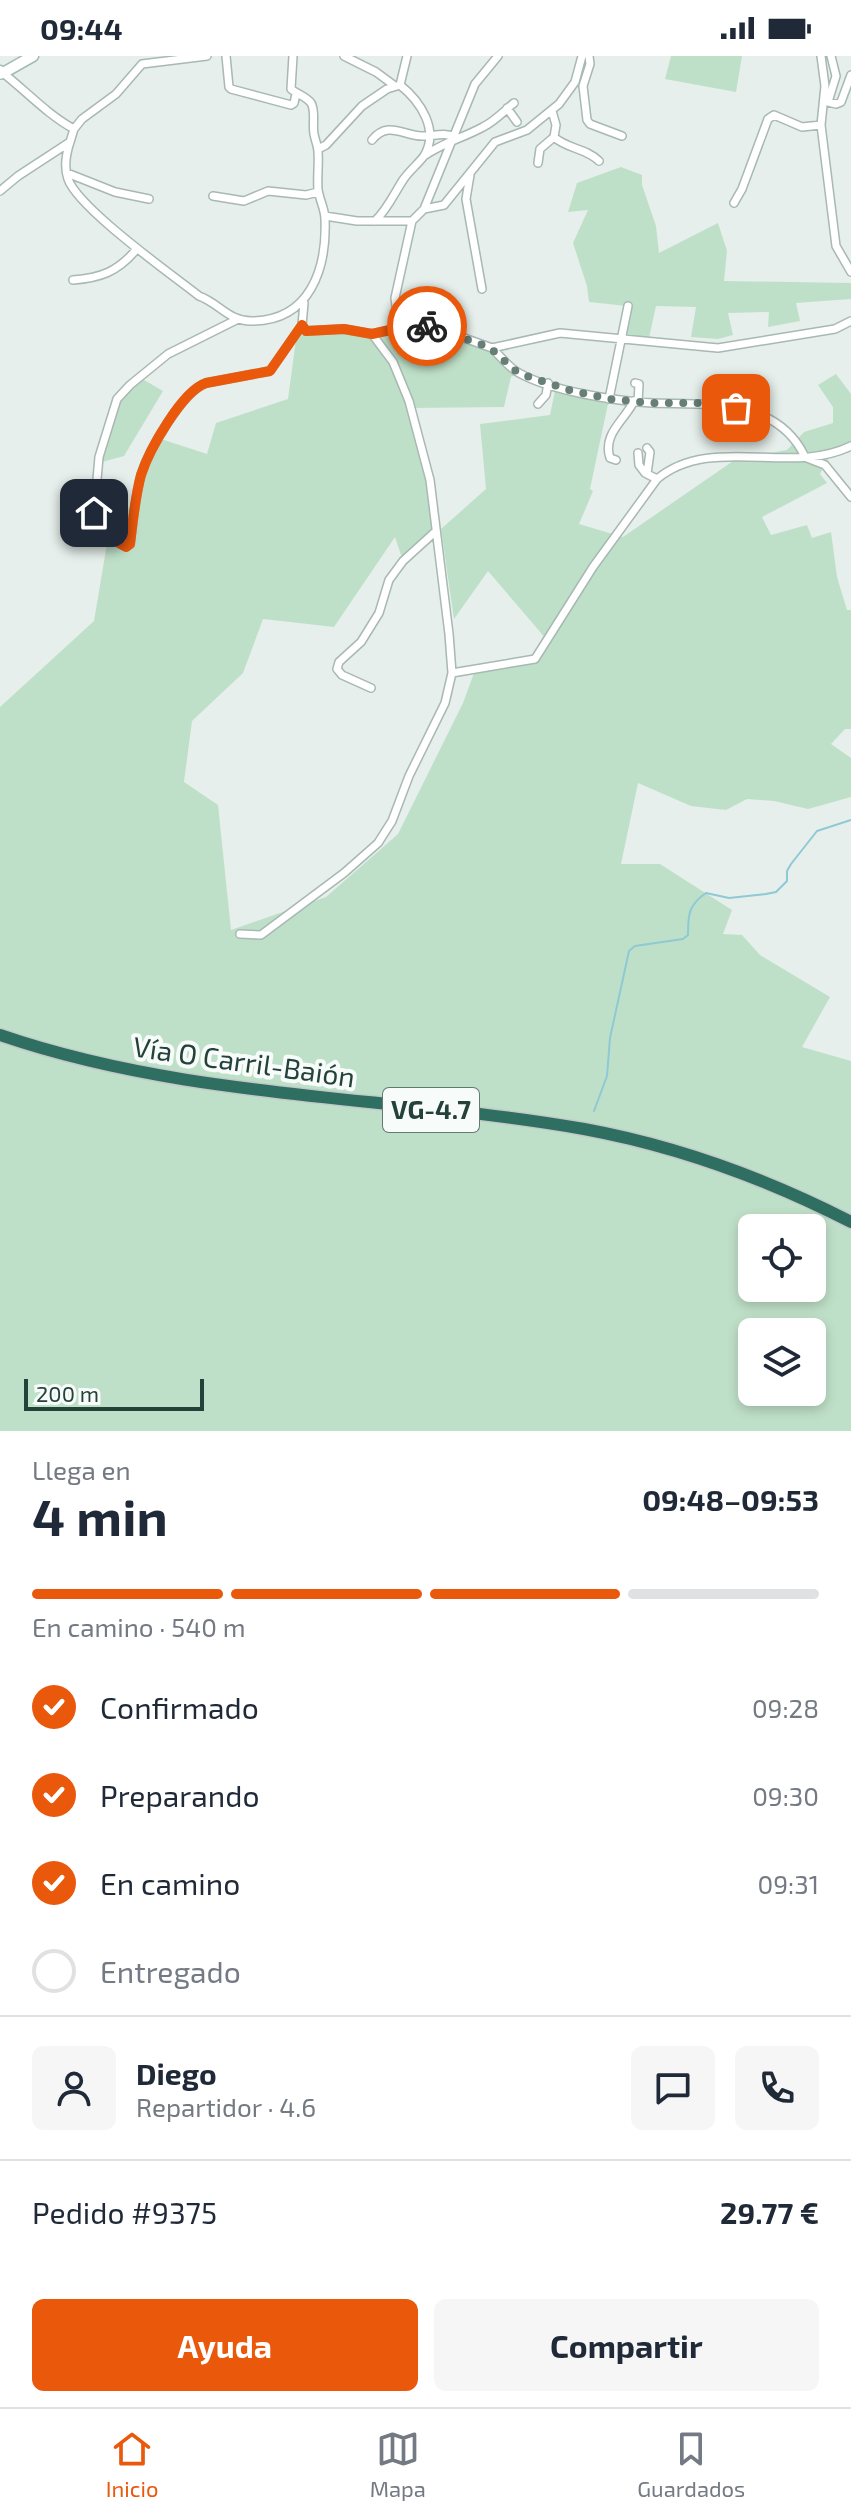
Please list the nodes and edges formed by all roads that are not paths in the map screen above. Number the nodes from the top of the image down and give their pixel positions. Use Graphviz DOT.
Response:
graph roads {
  1 [pos="33,56"];
  2 [pos="207,56"];
  3 [pos="226,56"];
  4 [pos="293,56"];
  5 [pos="344,56"];
  6 [pos="407,56"];
  7 [pos="498,56"];
  8 [pos="582,56"];
  9 [pos="589,56"];
  10 [pos="821,56"];
  11 [pos="831,56"];
  12 [pos="162,58"];
  13 [pos="1,73"];
  14 [pos="851,75"];
  15 [pos="579,81"];
  16 [pos="397,86"];
  17 [pos="296,94"];
  18 [pos="825,101"];
  19 [pos="552,111"];
  20 [pos="517,122"];
  21 [pos="821,125"];
  22 [pos="74,129"];
  23 [pos="429,135"];
  24 [pos="622,136"];
  25 [pos="455,137"];
  26 [pos="554,137"];
  27 [pos="372,140"];
  28 [pos="70,142"];
  29 [pos="318,149"];
  30 [pos="424,156"];
  31 [pos="599,161"];
  32 [pos="538,163"];
  33 [pos="67,173"];
  34 [pos="470,175"];
  35 [pos="0,191"];
  36 [pos="318,192"];
  37 [pos="213,196"];
  38 [pos="149,199"];
  39 [pos="734,203"];
  40 [pos="424,209"];
  41 [pos="325,216"];
  42 [pos="375,221"];
  43 [pos="412,221"];
  44 [pos="135,248"];
  45 [pos="851,272"];
  46 [pos="73,280"];
  47 [pos="482,289"];
  48 [pos="304,301"];
  49 [pos="628,306"];
  50 [pos="238,319"];
  51 [pos="851,321"];
  52 [pos="302,325"];
  53 [pos="399,328"];
  54 [pos="372,334"];
  55 [pos="619,340"];
  56 [pos="492,348"];
  57 [pos="548,383"];
  58 [pos="635,383"];
  59 [pos="609,399"];
  60 [pos="636,401"];
  61 [pos="538,404"];
  62 [pos="851,446"];
  63 [pos="647,448"];
  64 [pos="638,453"];
  65 [pos="805,457"];
  66 [pos="616,460"];
  67 [pos="661,461"];
  68 [pos="669,469"];
  69 [pos="647,474"];
  70 [pos="657,479"];
  71 [pos="851,497"];
  72 [pos="436,531"];
  73 [pos="452,673"];
  74 [pos="371,688"];
  75 [pos="240,934"];
  76 [pos="0,1035"];
  77 [pos="851,1222"];
  1 -- 13 [label="street"];
  2 -- 12 [label="street"];
  3 -- 17 [label="street"];
  4 -- 17 [label="street"];
  5 -- 16 [label="street"];
  6 -- 16 [label="street"];
  7 -- 25 [label="street"];
  8 -- 15 [label="street"];
  9 -- 15 [label="street"];
  10 -- 18 [label="street"];
  11 -- 18 [label="street"];
  12 -- 22 [label="street"];
  13 -- 22 [label="street"];
  14 -- 18 [label="street"];
  15 -- 19 [label="street"];
  15 -- 24 [label="street"];
  16 -- 23 [label="street"];
  16 -- 29 [label="street"];
  17 -- 29 [label="street"];
  18 -- 21 [label="street"];
  19 -- 26 [label="street"];
  19 -- 34 [label="street"];
  20 -- 25 [label="street"];
  21 -- 39 [label="street"];
  21 -- 45 [label="street"];
  22 -- 28 [label="street"];
  23 -- 25 [label="street"];
  23 -- 27 [label="street"];
  23 -- 30 [label="street"];
  25 -- 30 [label="street"];
  25 -- 40 [label="street"];
  26 -- 31 [label="street"];
  26 -- 32 [label="street"];
  28 -- 33 [label="street"];
  28 -- 35 [label="street"];
  29 -- 36 [label="street"];
  30 -- 42 [label="street"];
  33 -- 38 [label="street"];
  33 -- 44 [label="street"];
  34 -- 40 [label="street"];
  34 -- 47 [label="street"];
  36 -- 37 [label="street"];
  36 -- 41 [label="street"];
  40 -- 43 [label="street"];
  41 -- 42 [label="street"];
  41 -- 48 [label="street"];
  42 -- 43 [label="street"];
  43 -- 53 [label="street"];
  44 -- 46 [label="street"];
  44 -- 50 [label="street"];
  48 -- 50 [label="street"];
  48 -- 52 [label="street"];
  49 -- 55 [label="street"];
  50 -- 52 [label="street"];
  51 -- 55 [label="street"];
  52 -- 54 [label="street"];
  53 -- 54 [label="street"];
  53 -- 56 [label="street"];
  54 -- 72 [label="street"];
  55 -- 56 [label="street"];
  55 -- 59 [label="street"];
  56 -- 57 [label="street"];
  57 -- 59 [label="street"];
  57 -- 61 [label="street"];
  58 -- 60 [label="street"];
  59 -- 60 [label="street"];
  60 -- 65 [label="street"];
  60 -- 66 [label="street"];
  62 -- 65 [label="street"];
  63 -- 69 [label="street"];
  64 -- 69 [label="street"];
  65 -- 68 [label="street"];
  65 -- 71 [label="street"];
  67 -- 68 [label="street"];
  68 -- 70 [label="street"];
  69 -- 70 [label="street"];
  70 -- 73 [label="street"];
  72 -- 73 [label="street"];
  72 -- 74 [label="street"];
  73 -- 75 [label="street"];
  76 -- 77 [label="highway, Vía O Carril-Baión / VG-4.7"];
}
